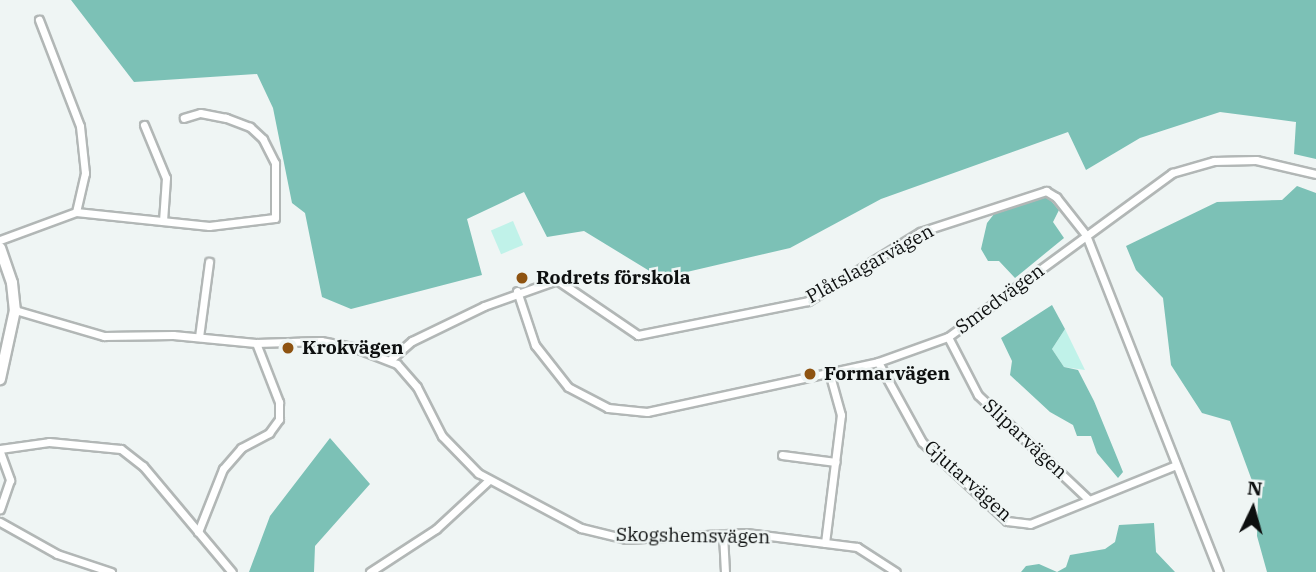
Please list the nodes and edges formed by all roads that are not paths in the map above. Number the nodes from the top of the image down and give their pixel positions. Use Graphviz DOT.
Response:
graph roads {
  1 [pos="39,20"];
  2 [pos="184,117"];
  3 [pos="144,125"];
  4 [pos="1316,174"];
  5 [pos="76,212"];
  6 [pos="163,221"];
  7 [pos="1086,235"];
  8 [pos="0,240"];
  9 [pos="0,248"];
  10 [pos="209,262"];
  11 [pos="517,291"];
  12 [pos="15,310"];
  13 [pos="199,337"];
  14 [pos="948,337"];
  15 [pos="256,344"];
  16 [pos="390,360"];
  17 [pos="878,362"];
  18 [pos="830,372"];
  19 [pos="0,379"];
  20 [pos="0,451"];
  21 [pos="782,454"];
  22 [pos="836,461"];
  23 [pos="1176,466"];
  24 [pos="489,480"];
  25 [pos="1088,499"];
  26 [pos="0,509"];
  27 [pos="0,522"];
  28 [pos="198,532"];
  29 [pos="723,534"];
  30 [pos="825,543"];
  31 [pos="99,570"];
  32 [pos="111,572"];
  33 [pos="232,572"];
  34 [pos="370,572"];
  35 [pos="725,572"];
  36 [pos="896,572"];
  37 [pos="1219,572"];
  1 -- 5 [label="street"];
  2 -- 6 [label="street"];
  3 -- 6 [label="street"];
  4 -- 7 [label="street, Smedvägen"];
  5 -- 6 [label="street"];
  5 -- 8 [label="street"];
  7 -- 11 [label="street, Plåtslagarvägen"];
  7 -- 14 [label="street, Smedvägen"];
  7 -- 23 [label="street, Plåtslagarvägen"];
  9 -- 12 [label="street"];
  10 -- 13 [label="street"];
  11 -- 16 [label="street, Plåtslagarvägen"];
  11 -- 18 [label="street, Smedvägen"];
  12 -- 13 [label="street, Skogshemsvägen"];
  12 -- 19 [label="street"];
  13 -- 15 [label="street, Skogshemsvägen"];
  14 -- 17 [label="street, Smedvägen"];
  14 -- 25 [label="street, Sliparvägen"];
  15 -- 16 [label="street, Skogshemsvägen"];
  15 -- 28 [label="street"];
  16 -- 24 [label="street, Skogshemsvägen"];
  17 -- 18 [label="street, Smedvägen"];
  17 -- 25 [label="street, Gjutarvägen"];
  18 -- 22 [label="street"];
  20 -- 26 [label="street"];
  20 -- 28 [label="street"];
  21 -- 22 [label="street"];
  22 -- 30 [label="street"];
  23 -- 25 [label="street, Gjutarvägen"];
  23 -- 37 [label="street, Plåtslagarvägen"];
  24 -- 29 [label="street, Skogshemsvägen"];
  24 -- 34 [label="street"];
  27 -- 31 [label="street"];
  28 -- 33 [label="street"];
  29 -- 30 [label="street, Skogshemsvägen"];
  29 -- 35 [label="street"];
  30 -- 36 [label="street, Skogshemsvägen"];
  31 -- 32 [label="street"];
}
